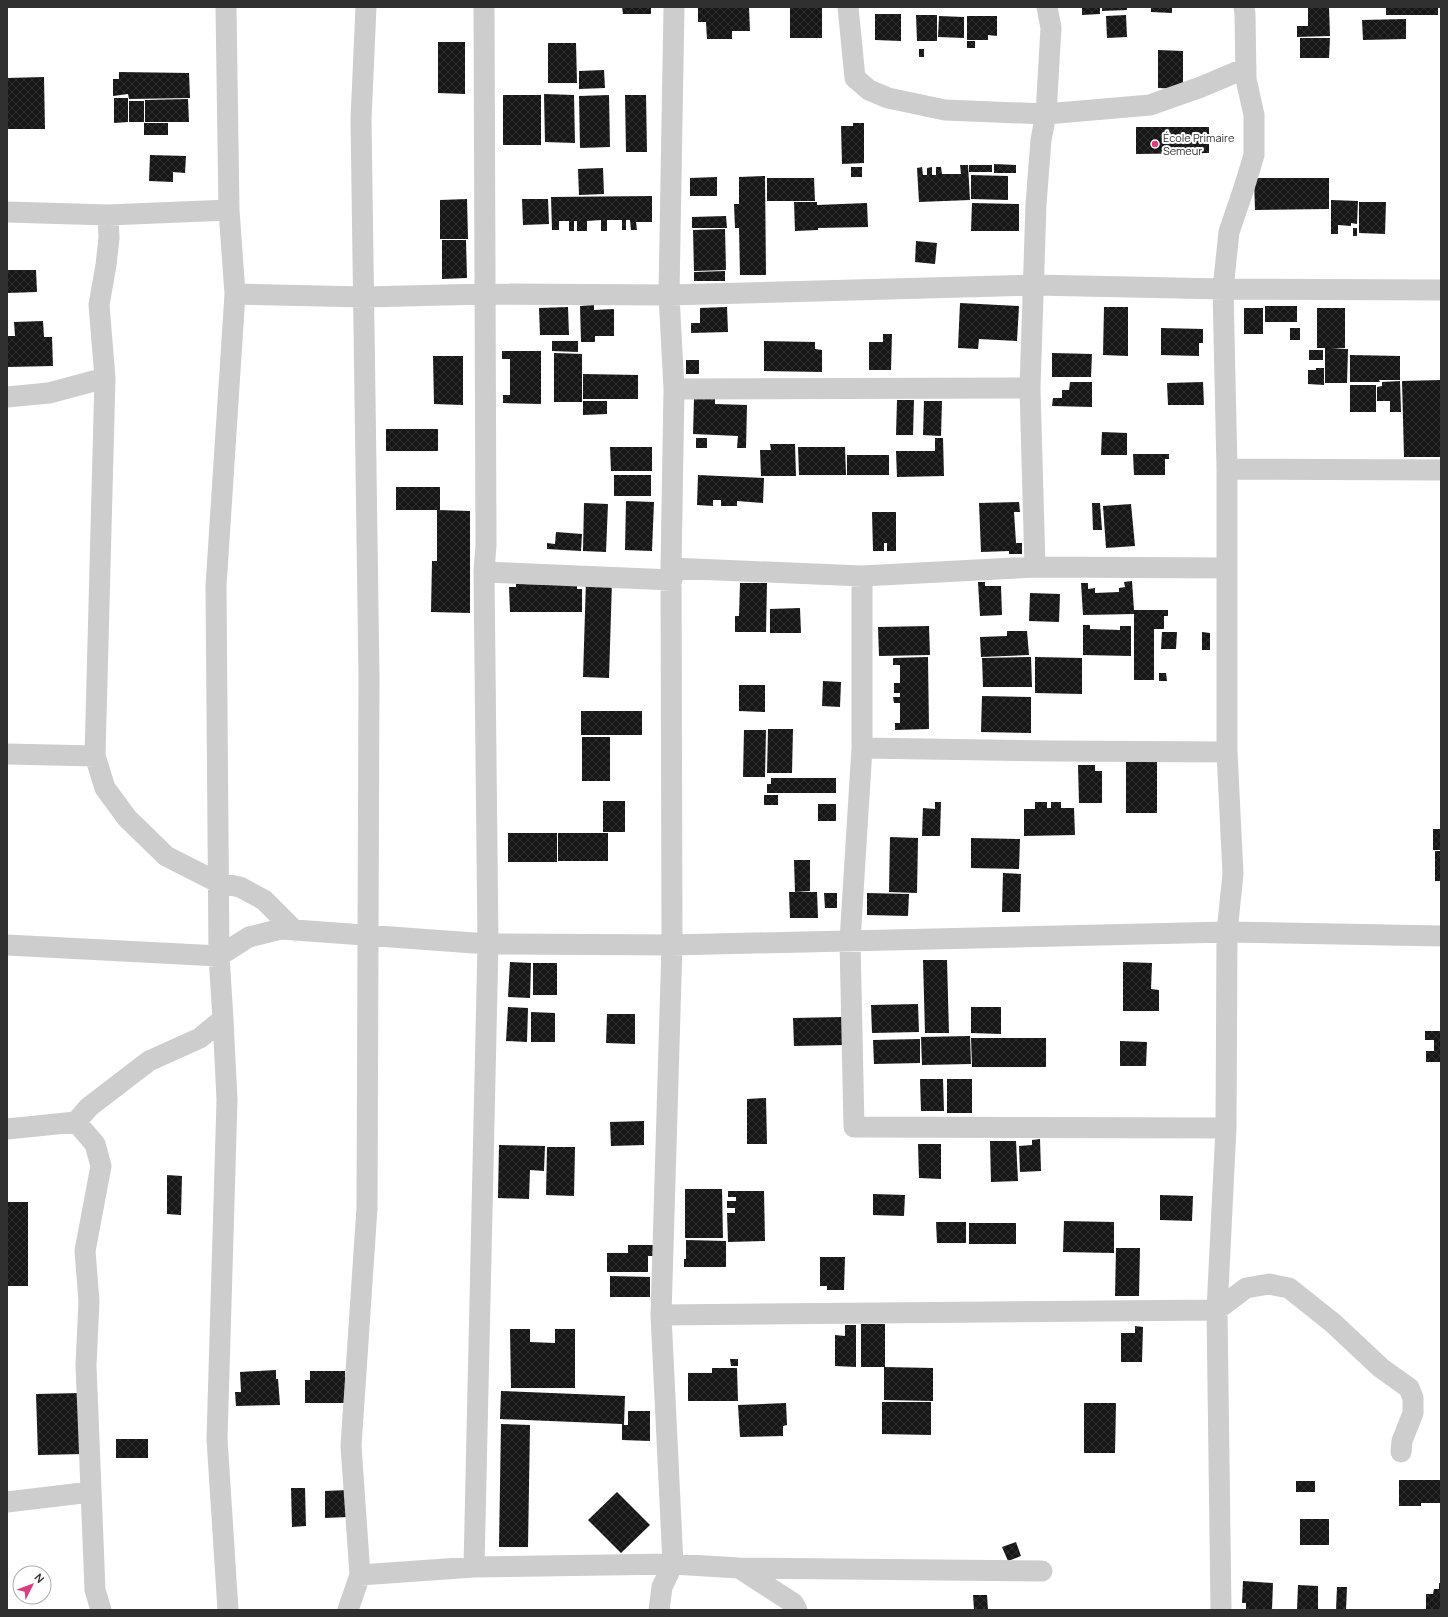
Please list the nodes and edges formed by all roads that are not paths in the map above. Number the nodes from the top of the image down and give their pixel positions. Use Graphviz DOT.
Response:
graph roads {
  1 [pos="226,7"];
  2 [pos="366,7"];
  3 [pos="484,7"];
  4 [pos="674,7"];
  5 [pos="848,7"];
  6 [pos="1048,7"];
  7 [pos="1244,7"];
  8 [pos="1246,68"];
  9 [pos="1046,114"];
  10 [pos="229,210"];
  11 [pos="7,212"];
  12 [pos="108,215"];
  13 [pos="1034,285"];
  14 [pos="1222,289"];
  15 [pos="1441,290"];
  16 [pos="235,294"];
  17 [pos="485,294"];
  18 [pos="669,295"];
  19 [pos="364,298"];
  20 [pos="104,378"];
  21 [pos="1030,388"];
  22 [pos="674,389"];
  23 [pos="7,397"];
  24 [pos="1227,469"];
  25 [pos="1441,470"];
  26 [pos="1035,567"];
  27 [pos="1227,568"];
  28 [pos="484,572"];
  29 [pos="672,574"];
  30 [pos="862,576"];
  31 [pos="862,748"];
  32 [pos="1227,752"];
  33 [pos="7,754"];
  34 [pos="96,756"];
  35 [pos="219,883"];
  36 [pos="295,930"];
  37 [pos="1227,932"];
  38 [pos="369,935"];
  39 [pos="1441,936"];
  40 [pos="850,941"];
  41 [pos="488,944"];
  42 [pos="7,945"];
  43 [pos="672,945"];
  44 [pos="219,956"];
  45 [pos="223,1019"];
  46 [pos="76,1122"];
  47 [pos="1226,1128"];
  48 [pos="7,1129"];
  49 [pos="1217,1310"];
  50 [pos="661,1315"];
  51 [pos="1401,1452"];
  52 [pos="91,1492"];
  53 [pos="7,1502"];
  54 [pos="674,1564"];
  55 [pos="474,1568"];
  56 [pos="739,1568"];
  57 [pos="1042,1571"];
  58 [pos="360,1575"];
  59 [pos="101,1610"];
  60 [pos="228,1610"];
  61 [pos="348,1610"];
  62 [pos="659,1610"];
  63 [pos="797,1610"];
  64 [pos="1221,1610"];
  1 -- 10 [label="street"];
  2 -- 19 [label="street"];
  3 -- 17 [label="street"];
  4 -- 18 [label="street"];
  5 -- 9 [label="street"];
  6 -- 9 [label="street"];
  7 -- 8 [label="street"];
  8 -- 9 [label="street"];
  8 -- 14 [label="street"];
  9 -- 13 [label="street"];
  10 -- 12 [label="street"];
  10 -- 16 [label="street"];
  11 -- 12 [label="street"];
  12 -- 20 [label="street"];
  13 -- 14 [label="street"];
  13 -- 18 [label="street"];
  13 -- 21 [label="street"];
  14 -- 15 [label="street"];
  14 -- 24 [label="street"];
  16 -- 19 [label="street"];
  16 -- 35 [label="street"];
  17 -- 18 [label="street"];
  17 -- 19 [label="street"];
  17 -- 28 [label="street"];
  18 -- 22 [label="street"];
  19 -- 38 [label="street"];
  20 -- 23 [label="street"];
  20 -- 34 [label="street"];
  21 -- 22 [label="street"];
  21 -- 26 [label="street"];
  22 -- 29 [label="street"];
  24 -- 25 [label="street"];
  24 -- 27 [label="street"];
  26 -- 27 [label="street"];
  26 -- 30 [label="street"];
  27 -- 32 [label="street"];
  28 -- 29 [label="street"];
  28 -- 41 [label="street"];
  29 -- 30 [label="street"];
  29 -- 43 [label="street"];
  30 -- 31 [label="street"];
  31 -- 32 [label="street"];
  31 -- 40 [label="street"];
  32 -- 37 [label="street"];
  33 -- 34 [label="street"];
  34 -- 35 [label="street"];
  35 -- 36 [label="street"];
  35 -- 44 [label="street"];
  36 -- 38 [label="street"];
  36 -- 44 [label="street"];
  37 -- 39 [label="street"];
  37 -- 40 [label="street"];
  37 -- 47 [label="street"];
  38 -- 41 [label="street"];
  38 -- 58 [label="street"];
  40 -- 43 [label="street"];
  40 -- 47 [label="street"];
  41 -- 43 [label="street"];
  41 -- 55 [label="street"];
  42 -- 44 [label="street"];
  43 -- 50 [label="street"];
  44 -- 45 [label="street"];
  45 -- 46 [label="street"];
  45 -- 60 [label="street"];
  46 -- 48 [label="street"];
  46 -- 52 [label="street"];
  47 -- 49 [label="street"];
  49 -- 50 [label="street"];
  49 -- 51 [label="street"];
  49 -- 64 [label="street"];
  50 -- 54 [label="street"];
  52 -- 53 [label="street"];
  52 -- 59 [label="street"];
  54 -- 55 [label="street"];
  54 -- 56 [label="street"];
  54 -- 62 [label="street"];
  55 -- 58 [label="street"];
  56 -- 57 [label="street"];
  56 -- 63 [label="street"];
  58 -- 61 [label="street"];
}
